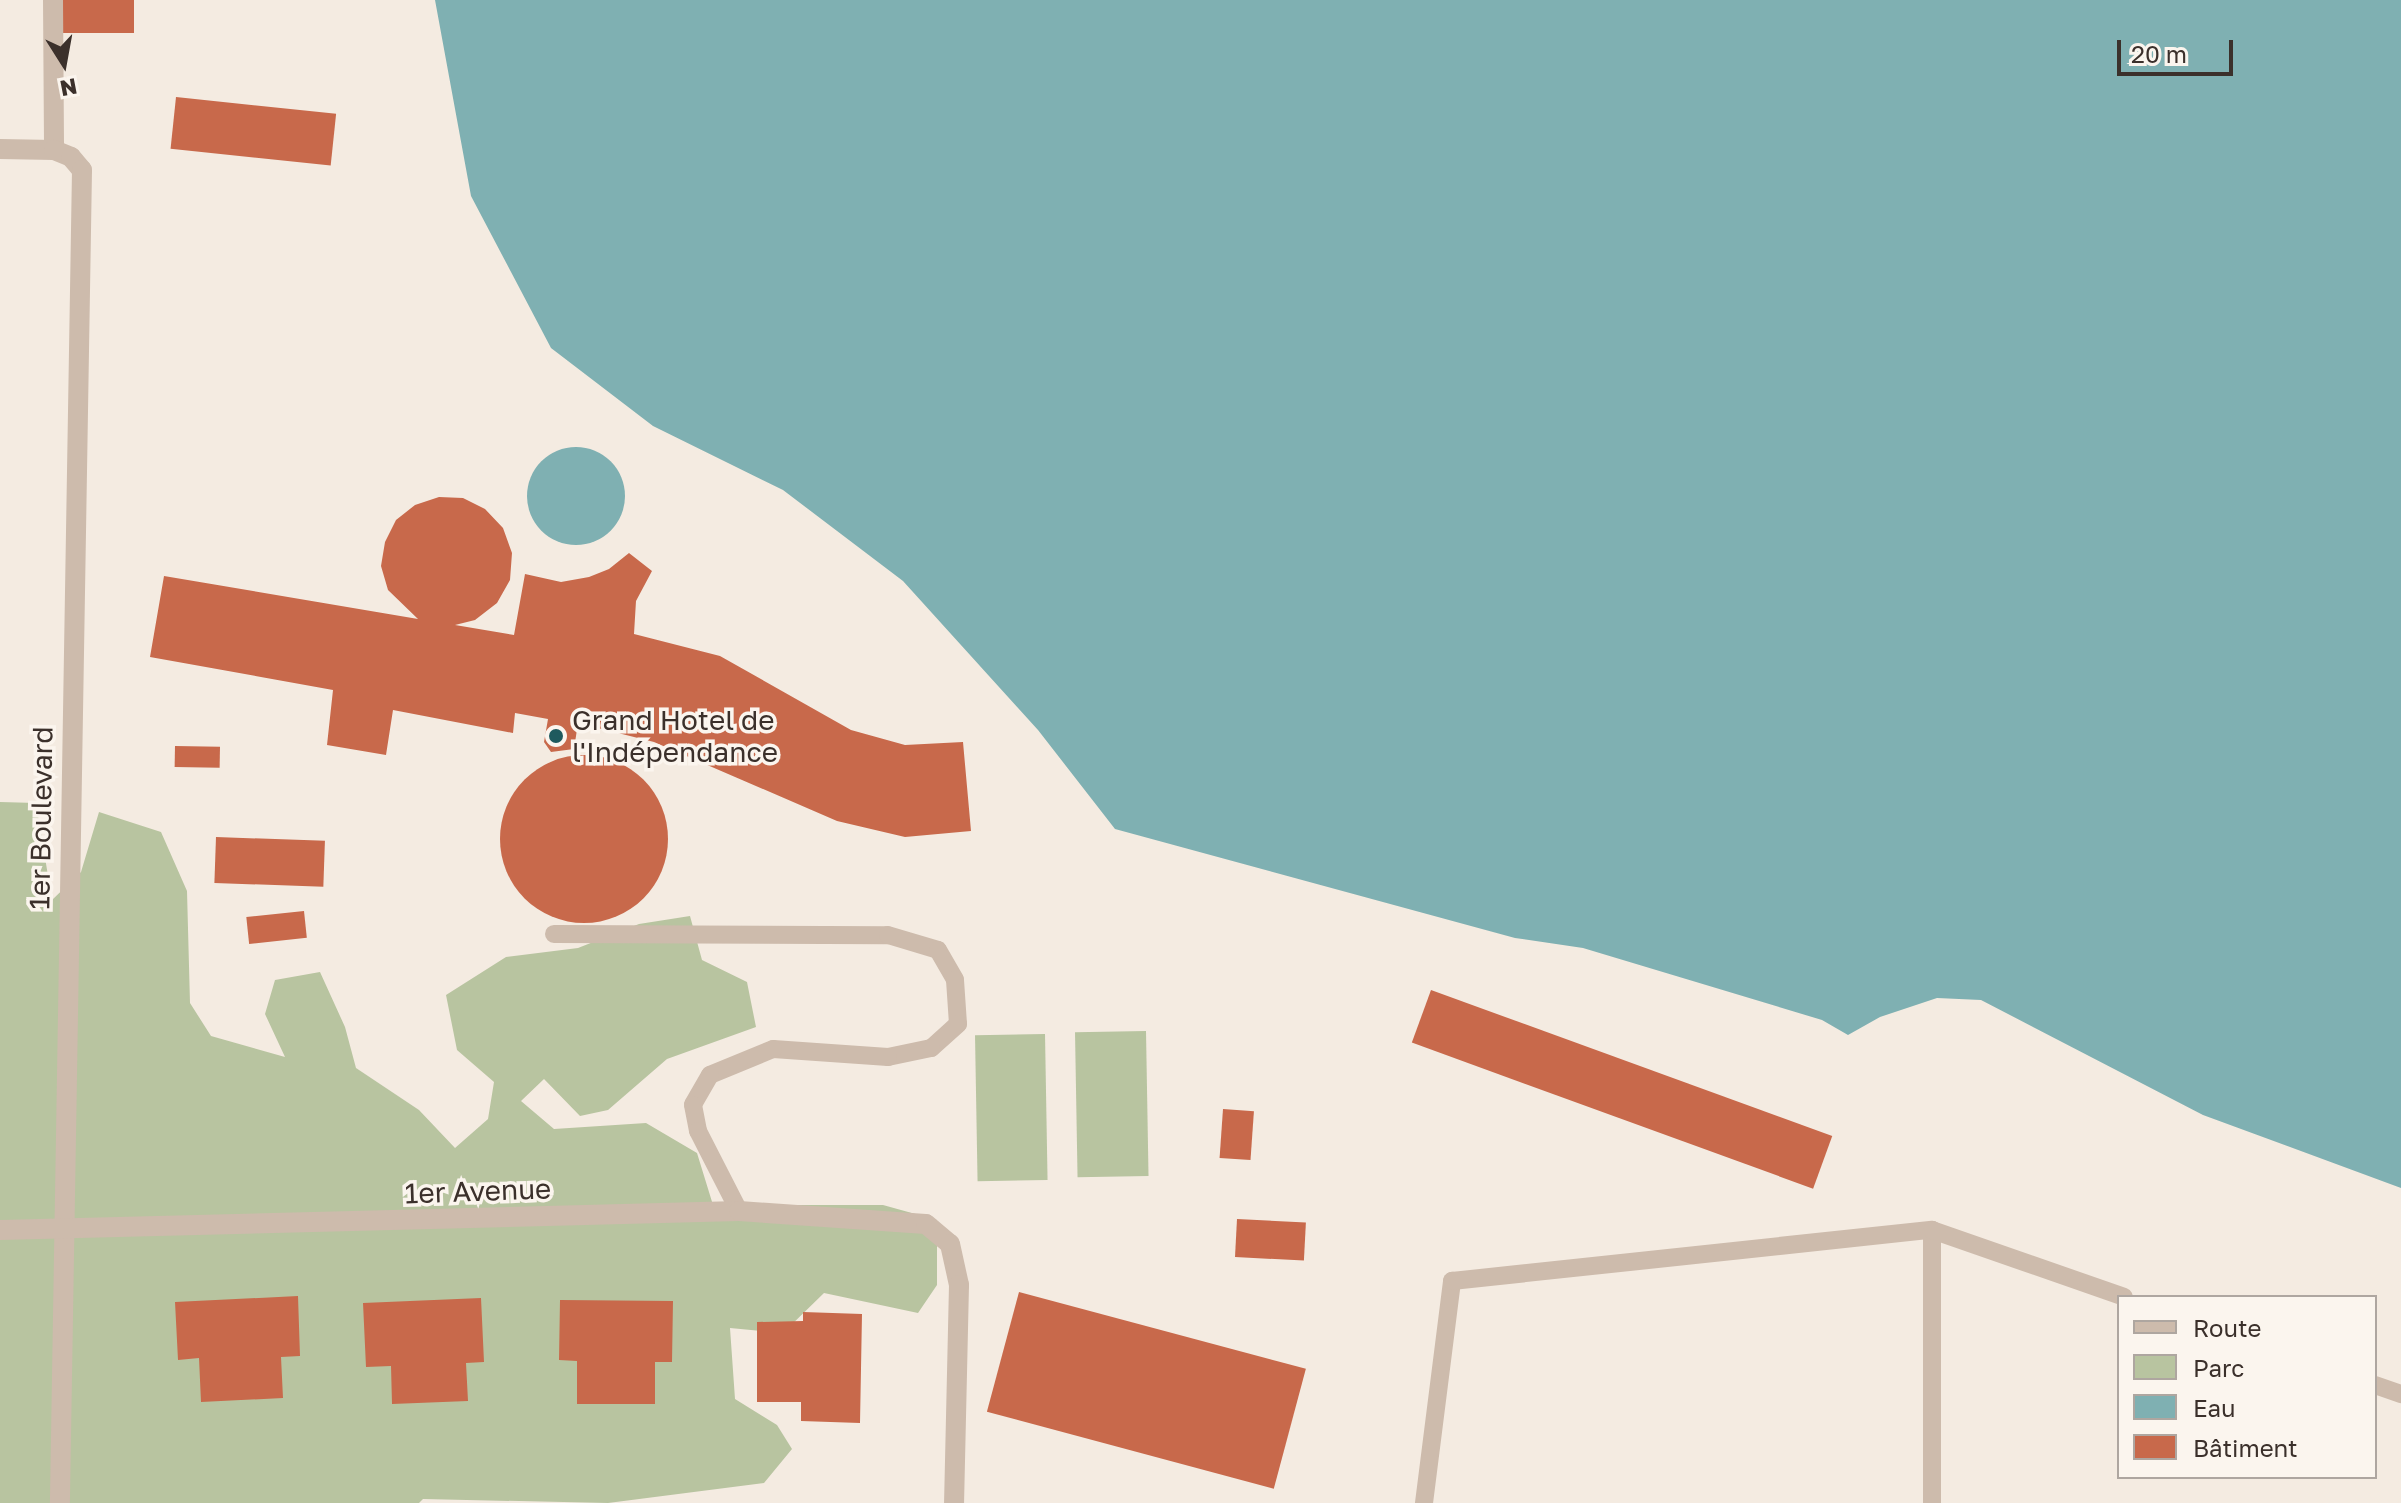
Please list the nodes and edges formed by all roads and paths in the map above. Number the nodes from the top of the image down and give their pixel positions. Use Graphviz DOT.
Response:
graph roads {
  1 [pos="53,0"];
  2 [pos="0,149"];
  3 [pos="54,150"];
  4 [pos="554,934"];
  5 [pos="739,1211"];
  6 [pos="0,1230"];
  7 [pos="1932,1230"];
  8 [pos="61,1232"];
  9 [pos="2118,1295"];
  10 [pos="2377,1386"];
  11 [pos="2401,1394"];
  12 [pos="60,1503"];
  13 [pos="954,1503"];
  14 [pos="1424,1503"];
  15 [pos="1932,1503"];
  1 -- 3 [label="street"];
  2 -- 3 [label="street"];
  3 -- 8 [label="street, 1er Boulevard"];
  4 -- 5 [label="lane"];
  5 -- 8 [label="street, 1er Avenue"];
  5 -- 13 [label="street, 1er Avenue"];
  6 -- 8 [label="street, 1er Avenue"];
  7 -- 9 [label="lane"];
  7 -- 14 [label="lane"];
  7 -- 15 [label="lane"];
  8 -- 12 [label="street, 1er Boulevard"];
  10 -- 11 [label="lane"];
}
